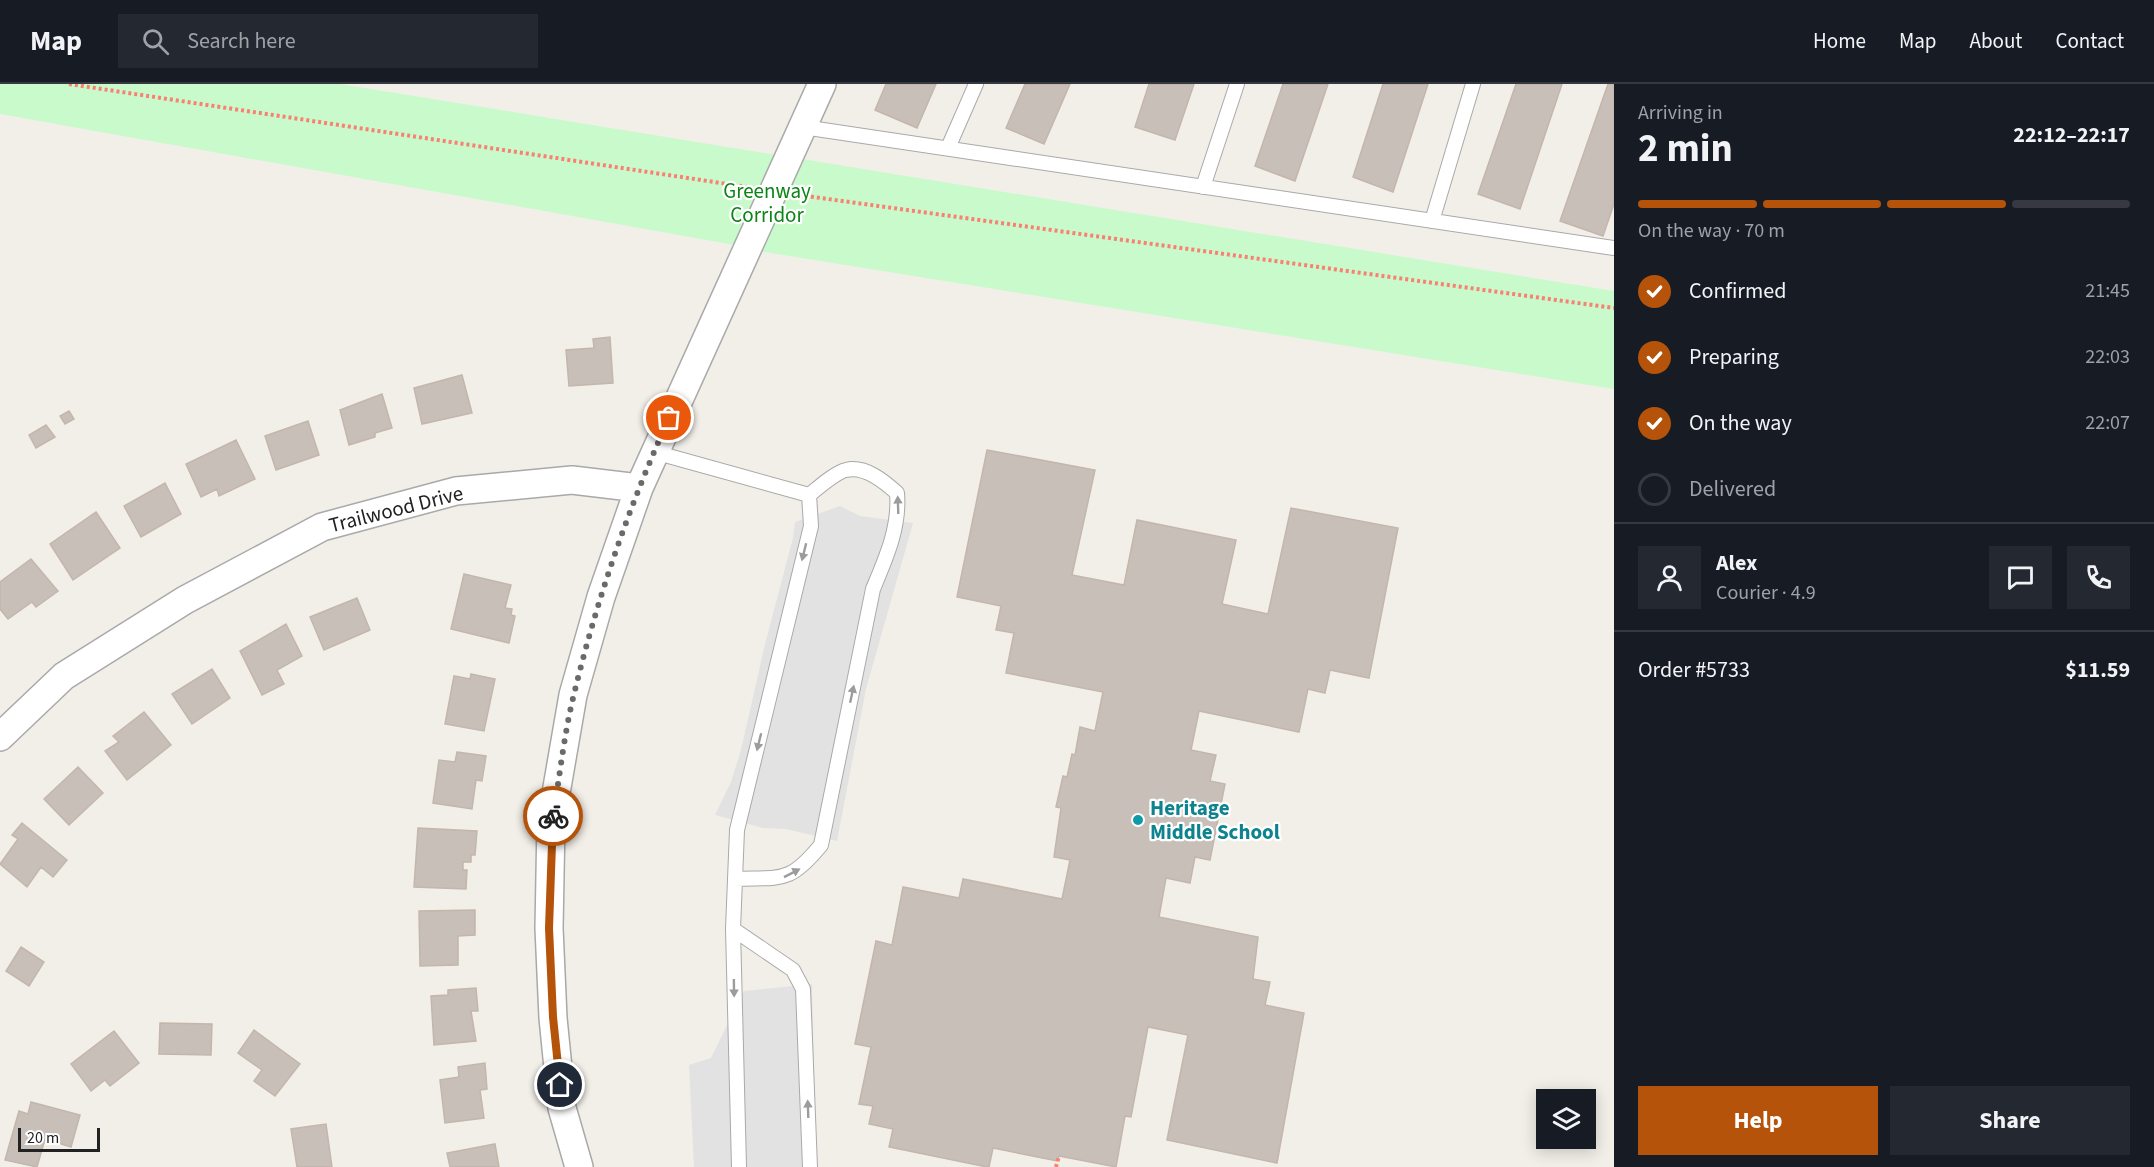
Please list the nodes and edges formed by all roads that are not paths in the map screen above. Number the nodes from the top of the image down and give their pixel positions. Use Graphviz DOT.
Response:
graph roads {
  1 [pos="822,84"];
  2 [pos="976,84"];
  3 [pos="1237,84"];
  4 [pos="1473,84"];
  5 [pos="803,127"];
  6 [pos="948,148"];
  7 [pos="1203,187"];
  8 [pos="1432,221"];
  9 [pos="1614,248"];
  10 [pos="654,452"];
  11 [pos="639,488"];
  12 [pos="809,495"];
  13 [pos="0,737"];
  14 [pos="735,879"];
  15 [pos="733,929"];
  16 [pos="579,1167"];
  17 [pos="739,1167"];
  18 [pos="810,1167"];
  1 -- 5 [label="street"];
  2 -- 6 [label="lane"];
  3 -- 7 [label="lane"];
  4 -- 8 [label="lane"];
  5 -- 6 [label="lane"];
  5 -- 10 [label="street"];
  6 -- 7 [label="lane"];
  7 -- 8 [label="lane"];
  8 -- 9 [label="lane"];
  10 -- 11 [label="street"];
  10 -- 12 [label="lane"];
  11 -- 13 [label="street, Trailwood Drive"];
  11 -- 16 [label="street"];
  12 -- 14 [label="lane, one-way"];
  14 -- 12 [label="lane, one-way"];
  14 -- 15 [label="lane"];
  15 -- 17 [label="lane, one-way"];
  18 -- 15 [label="lane, one-way"];
}
